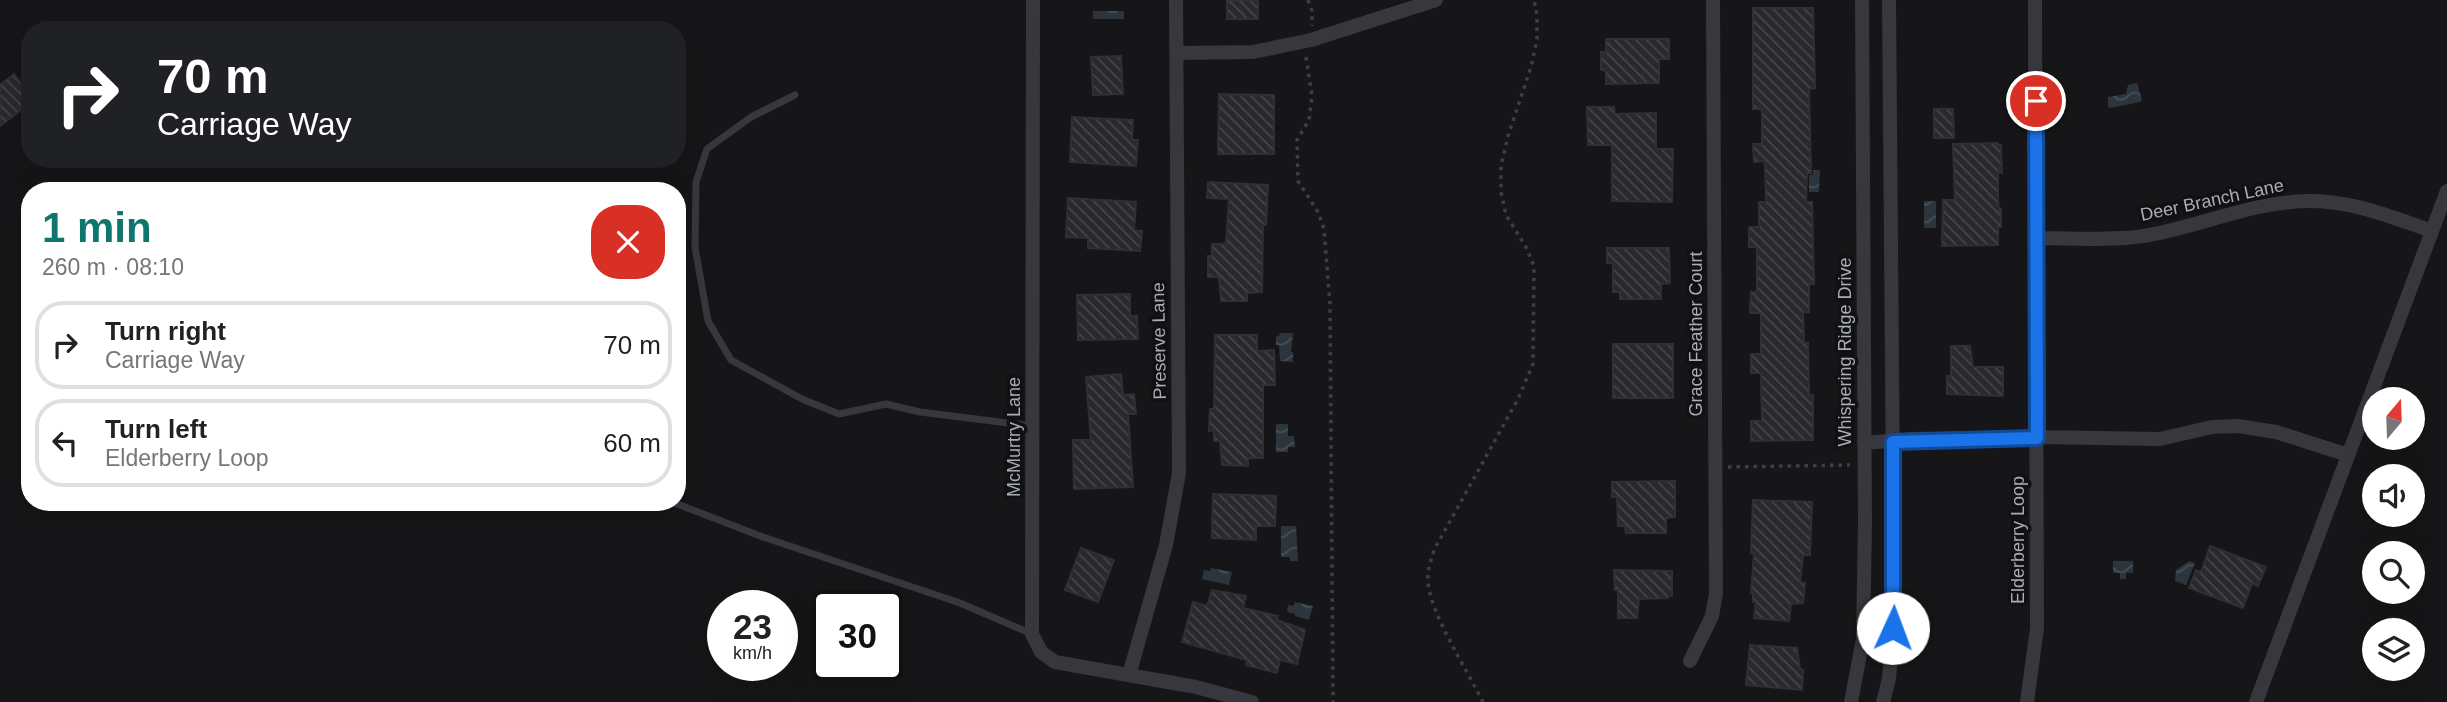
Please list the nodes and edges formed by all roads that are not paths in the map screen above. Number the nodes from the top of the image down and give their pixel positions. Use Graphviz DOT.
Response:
graph roads {
  1 [pos="1033,0"];
  2 [pos="1176,0"];
  3 [pos="1436,0"];
  4 [pos="1713,0"];
  5 [pos="1862,0"];
  6 [pos="1889,0"];
  7 [pos="2035,0"];
  8 [pos="1178,53"];
  9 [pos="795,94"];
  10 [pos="2447,191"];
  11 [pos="2432,231"];
  12 [pos="2037,238"];
  13 [pos="1033,426"];
  14 [pos="2037,438"];
  15 [pos="1893,442"];
  16 [pos="1864,443"];
  17 [pos="2348,455"];
  18 [pos="686,507"];
  19 [pos="1032,634"];
  20 [pos="1690,662"];
  21 [pos="1129,675"];
  22 [pos="1252,702"];
  23 [pos="1851,702"];
  24 [pos="1883,702"];
  25 [pos="2027,702"];
  26 [pos="2256,702"];
  1 -- 13 [label="street, McMurtry Lane"];
  2 -- 8 [label="street, Preserve Lane"];
  3 -- 8 [label="street"];
  4 -- 20 [label="street, Grace Feather Court"];
  5 -- 16 [label="street, Whispering Ridge Drive"];
  6 -- 15 [label="street"];
  7 -- 12 [label="street, Elderberry Loop"];
  8 -- 21 [label="street, Preserve Lane"];
  9 -- 13 [label="lane"];
  10 -- 11 [label="street"];
  11 -- 12 [label="street, Deer Branch Lane"];
  11 -- 17 [label="street"];
  12 -- 14 [label="street, Elderberry Loop"];
  13 -- 19 [label="street, McMurtry Lane"];
  14 -- 15 [label="street"];
  14 -- 17 [label="street"];
  14 -- 25 [label="street, Elderberry Loop"];
  15 -- 16 [label="street"];
  15 -- 24 [label="street"];
  16 -- 23 [label="street, Whispering Ridge Drive"];
  17 -- 26 [label="street"];
  18 -- 19 [label="lane"];
  19 -- 21 [label="street"];
  21 -- 22 [label="street"];
}
